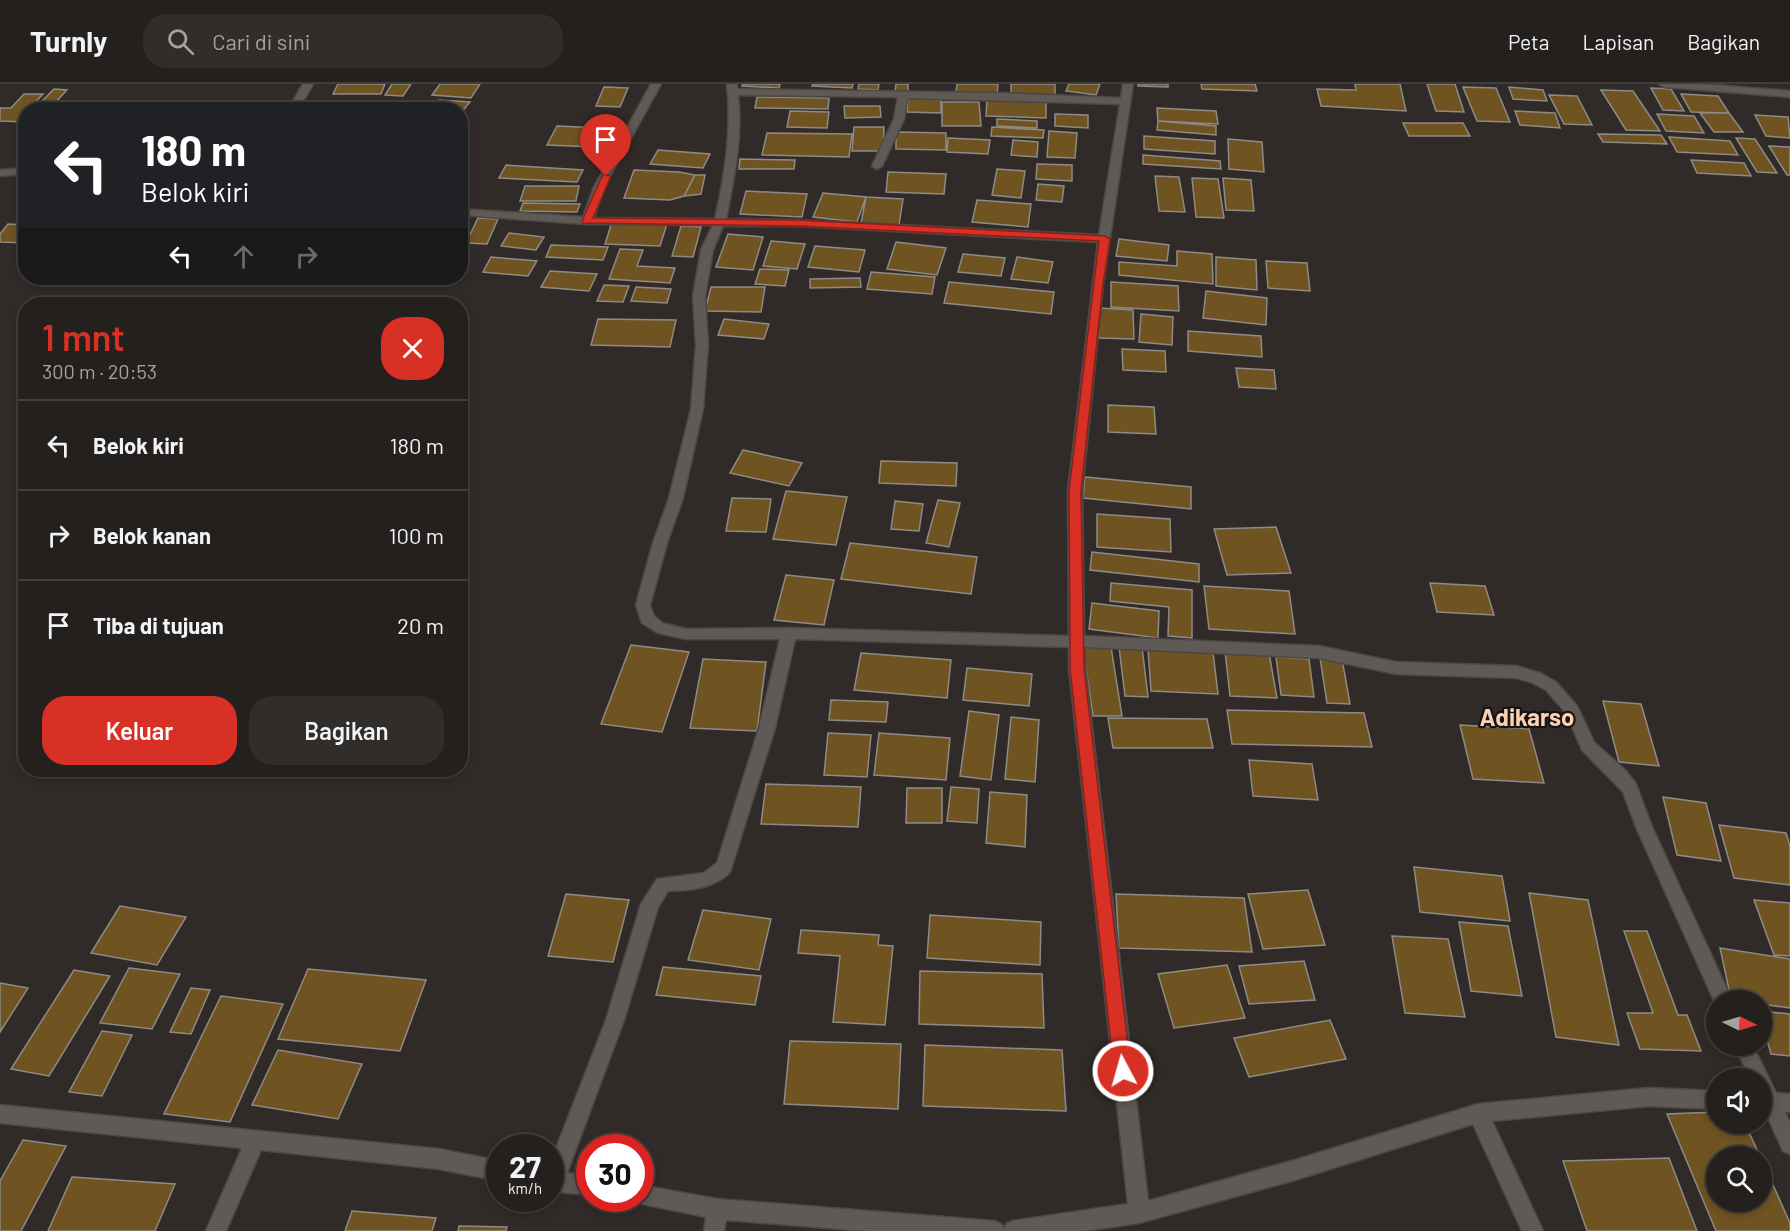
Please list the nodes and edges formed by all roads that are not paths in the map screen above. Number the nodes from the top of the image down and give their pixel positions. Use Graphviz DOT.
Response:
graph roads {
  1 [pos="308,84"];
  2 [pos="656,84"];
  3 [pos="1128,84"];
  4 [pos="1664,84"];
  5 [pos="733,88"];
  6 [pos="1758,88"];
  7 [pos="1790,94"];
  8 [pos="903,95"];
  9 [pos="1126,101"];
  10 [pos="298,102"];
  11 [pos="878,166"];
  12 [pos="18,172"];
  13 [pos="0,173"];
  14 [pos="468,213"];
  15 [pos="587,221"];
  16 [pos="720,221"];
  17 [pos="1105,239"];
  18 [pos="789,633"];
  19 [pos="1077,642"];
  20 [pos="1718,990"];
  21 [pos="1706,1100"];
  22 [pos="1772,1102"];
  23 [pos="1790,1103"];
  24 [pos="1478,1113"];
  25 [pos="0,1114"];
  26 [pos="1772,1114"];
  27 [pos="256,1140"];
  28 [pos="1790,1144"];
  29 [pos="564,1150"];
  30 [pos="486,1168"];
  31 [pos="654,1198"];
  32 [pos="717,1209"];
  33 [pos="1139,1213"];
  34 [pos="216,1231"];
  35 [pos="714,1231"];
  36 [pos="994,1231"];
  37 [pos="1013,1231"];
  38 [pos="1533,1231"];
  1 -- 10 [label="street"];
  2 -- 15 [label="street"];
  3 -- 9 [label="street"];
  4 -- 6 [label="street"];
  5 -- 8 [label="street"];
  5 -- 16 [label="street"];
  6 -- 7 [label="street"];
  8 -- 9 [label="street"];
  8 -- 11 [label="street"];
  9 -- 17 [label="street"];
  12 -- 13 [label="street"];
  14 -- 15 [label="street"];
  15 -- 16 [label="street"];
  16 -- 17 [label="street"];
  16 -- 18 [label="street"];
  17 -- 19 [label="street"];
  18 -- 19 [label="street"];
  18 -- 29 [label="street"];
  19 -- 20 [label="street"];
  19 -- 33 [label="street"];
  21 -- 24 [label="street"];
  22 -- 23 [label="street"];
  24 -- 33 [label="street"];
  24 -- 38 [label="street"];
  25 -- 27 [label="street"];
  26 -- 28 [label="street"];
  27 -- 30 [label="street"];
  27 -- 34 [label="street"];
  31 -- 32 [label="street"];
  32 -- 35 [label="street"];
  32 -- 36 [label="street"];
  33 -- 37 [label="street"];
}
